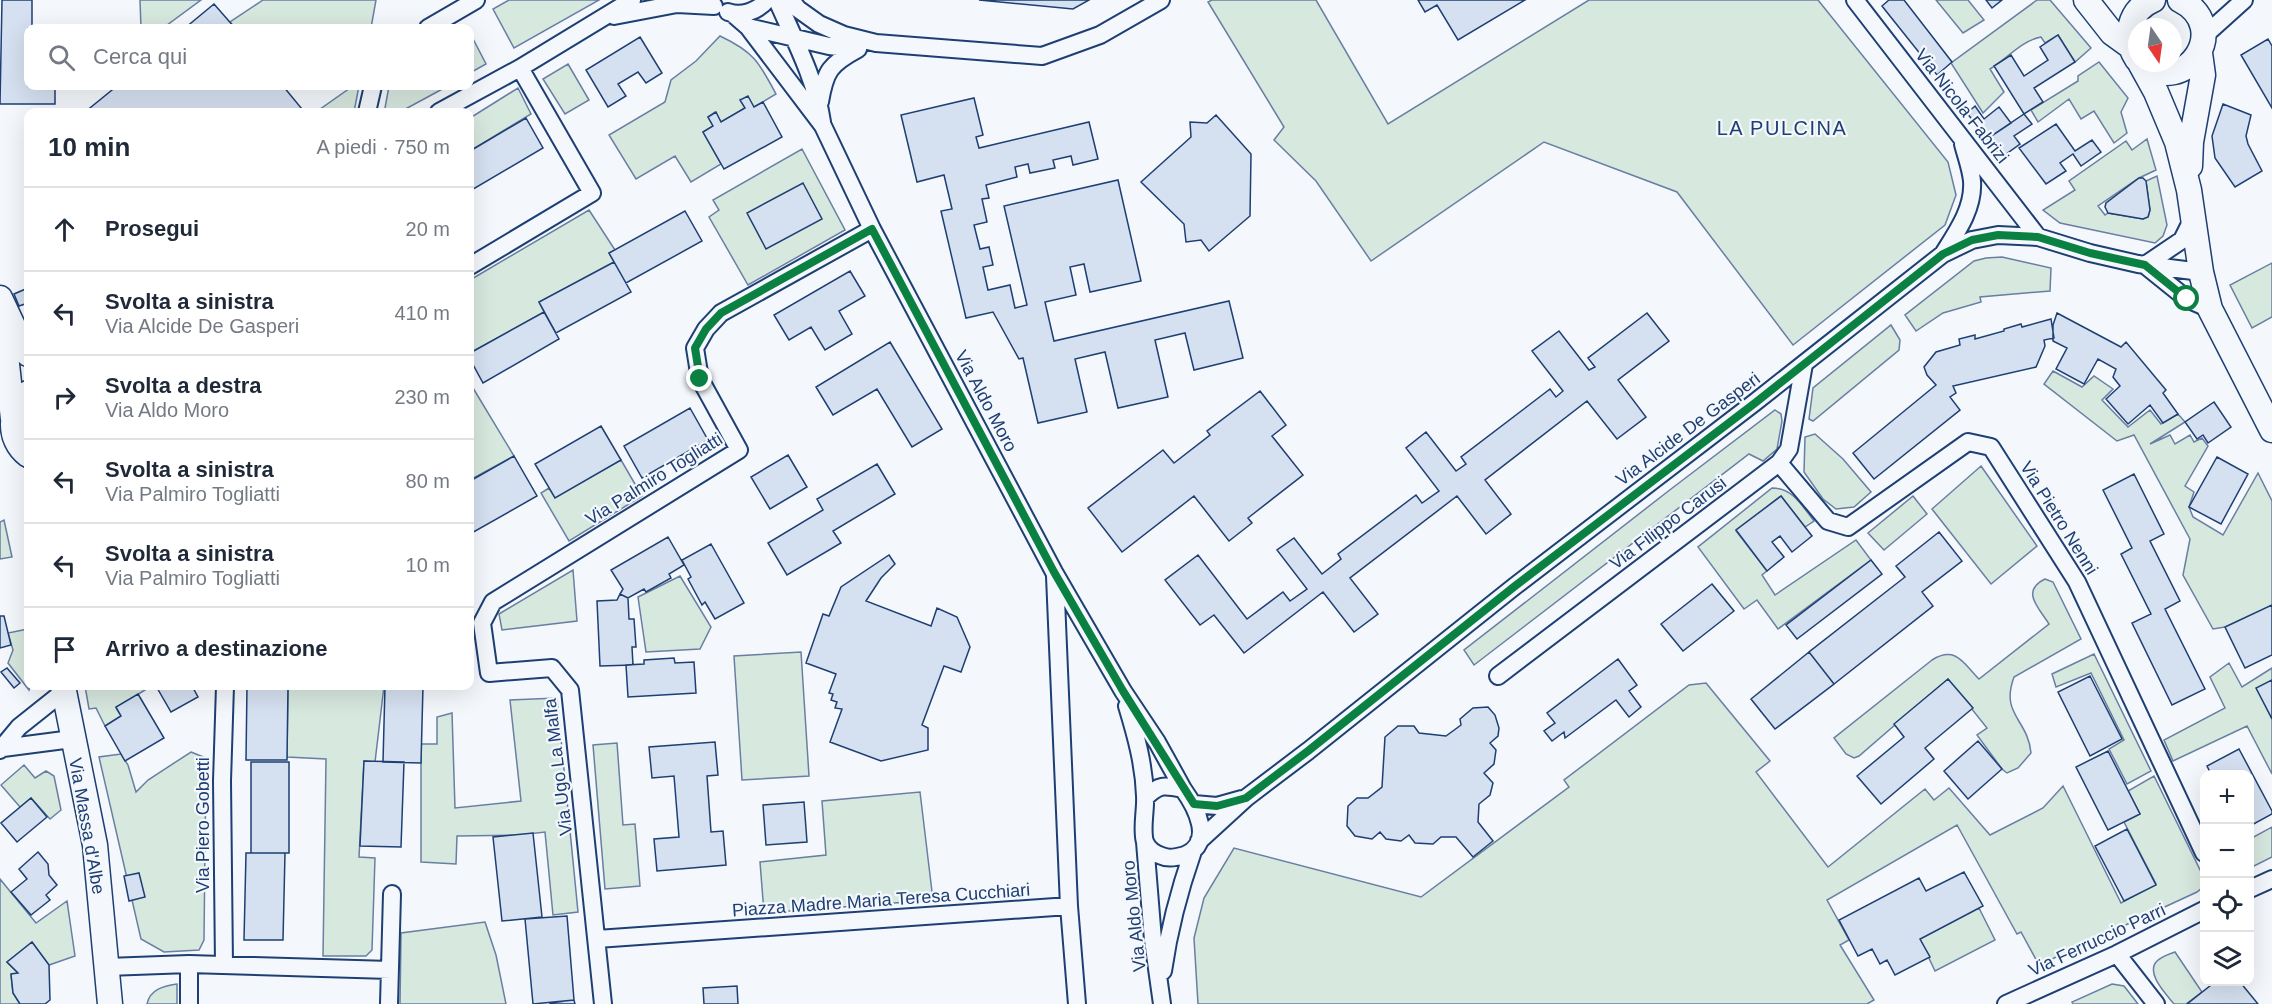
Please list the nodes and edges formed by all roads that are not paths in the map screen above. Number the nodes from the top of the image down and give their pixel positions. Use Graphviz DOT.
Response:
graph roads {
  1 [pos="476,0"];
  2 [pos="632,0"];
  3 [pos="767,0"];
  4 [pos="777,0"];
  5 [pos="791,0"];
  6 [pos="1161,0"];
  7 [pos="1855,0"];
  8 [pos="2086,0"];
  9 [pos="2153,0"];
  10 [pos="2180,0"];
  11 [pos="2244,0"];
  12 [pos="712,3"];
  13 [pos="733,14"];
  14 [pos="2133,18"];
  15 [pos="600,20"];
  16 [pos="435,24"];
  17 [pos="748,27"];
  18 [pos="794,37"];
  19 [pos="876,43"];
  20 [pos="2202,44"];
  21 [pos="857,49"];
  22 [pos="2128,49"];
  23 [pos="520,68"];
  24 [pos="2182,68"];
  25 [pos="2145,72"];
  26 [pos="372,90"];
  27 [pos="820,105"];
  28 [pos="368,108"];
  29 [pos="446,108"];
  30 [pos="823,126"];
  31 [pos="1961,138"];
  32 [pos="2189,190"];
  33 [pos="2193,218"];
  34 [pos="872,229"];
  35 [pos="2038,237"];
  36 [pos="1943,254"];
  37 [pos="474,264"];
  38 [pos="2145,265"];
  39 [pos="2201,272"];
  40 [pos="0,298"];
  41 [pos="2210,309"];
  42 [pos="0,336"];
  43 [pos="24,348"];
  44 [pos="1804,364"];
  45 [pos="24,398"];
  46 [pos="13,419"];
  47 [pos="2272,430"];
  48 [pos="24,454"];
  49 [pos="1779,463"];
  50 [pos="1054,572"];
  51 [pos="493,602"];
  52 [pos="1498,676"];
  53 [pos="62,690"];
  54 [pos="63,690"];
  55 [pos="225,690"];
  56 [pos="1123,691"];
  57 [pos="72,739"];
  58 [pos="2,749"];
  59 [pos="1183,789"];
  60 [pos="1145,798"];
  61 [pos="1246,798"];
  62 [pos="1194,804"];
  63 [pos="1145,842"];
  64 [pos="2200,842"];
  65 [pos="1196,846"];
  66 [pos="2272,879"];
  67 [pos="2254,887"];
  68 [pos="392,894"];
  69 [pos="1069,906"];
  70 [pos="2200,912"];
  71 [pos="597,939"];
  72 [pos="2117,954"];
  73 [pos="189,964"];
  74 [pos="224,965"];
  75 [pos="107,967"];
  76 [pos="390,970"];
  77 [pos="1161,986"];
  78 [pos="110,1004"];
  79 [pos="189,1004"];
  80 [pos="389,1004"];
  81 [pos="603,1004"];
  82 [pos="1077,1004"];
  83 [pos="1162,1004"];
  84 [pos="2006,1004"];
  85 [pos="2156,1004"];
  1 -- 16 [label="street"];
  2 -- 15 [label="street"];
  3 -- 13 [label="street"];
  4 -- 18 [label="street"];
  5 -- 19 [label="street"];
  6 -- 19 [label="street"];
  7 -- 31 [label="street, Via Nicola Fabrizi"];
  8 -- 22 [label="street"];
  9 -- 14 [label="street"];
  10 -- 20 [label="street"];
  11 -- 20 [label="street"];
  12 -- 13 [label="street"];
  12 -- 15 [label="street"];
  13 -- 17 [label="street"];
  15 -- 23 [label="street"];
  17 -- 18 [label="street"];
  17 -- 30 [label="street"];
  18 -- 21 [label="street"];
  18 -- 27 [label="street"];
  19 -- 21 [label="street"];
  20 -- 24 [label="street"];
  20 -- 32 [label="street"];
  21 -- 27 [label="street"];
  23 -- 29 [label="street"];
  23 -- 37 [label="street"];
  25 -- 32 [label="street"];
  26 -- 28 [label="street"];
  27 -- 30 [label="street"];
  30 -- 34 [label="street, Via Aldo Moro"];
  31 -- 35 [label="street, Via Nicola Fabrizi"];
  31 -- 36 [label="street"];
  32 -- 33 [label="street"];
  33 -- 38 [label="street"];
  33 -- 39 [label="street"];
  34 -- 50 [label="street, Via Aldo Moro"];
  34 -- 51 [label="street, Via Palmiro Togliatti"];
  35 -- 36 [label="street, Via Alcide De Gasperi"];
  35 -- 38 [label="street, Via Alcide De Gasperi"];
  36 -- 44 [label="street, Via Alcide De Gasperi"];
  38 -- 39 [label="street, Via Alcide De Gasperi"];
  38 -- 41 [label="street"];
  39 -- 41 [label="street"];
  40 -- 43 [label="street"];
  41 -- 47 [label="street"];
  42 -- 46 [label="street"];
  44 -- 49 [label="street, Via Filippo Carusi"];
  44 -- 61 [label="street, Via Alcide De Gasperi"];
  45 -- 46 [label="street"];
  46 -- 48 [label="street"];
  49 -- 52 [label="street, Via Filippo Carusi"];
  49 -- 64 [label="street, Via Pietro Nenni"];
  50 -- 56 [label="street, Via Aldo Moro"];
  50 -- 69 [label="street"];
  51 -- 71 [label="street, Via Ugo La Malfa"];
  53 -- 58 [label="street"];
  54 -- 57 [label="street, Via Massa d'Albe"];
  55 -- 74 [label="street, Via Piero Gobetti"];
  56 -- 59 [label="street, Via Aldo Moro"];
  56 -- 60 [label="street, Via Aldo Moro"];
  57 -- 58 [label="street"];
  57 -- 75 [label="street, Via Massa d'Albe"];
  59 -- 60 [label="street"];
  59 -- 62 [label="street"];
  60 -- 63 [label="street"];
  61 -- 62 [label="street, Via Alcide De Gasperi"];
  61 -- 65 [label="street, Via Alcide De Gasperi"];
  62 -- 65 [label="street"];
  63 -- 65 [label="street"];
  63 -- 77 [label="street, Via Aldo Moro"];
  65 -- 77 [label="street, Via Aldo Moro"];
  66 -- 67 [label="street"];
  68 -- 76 [label="street"];
  69 -- 71 [label="street, Piazza Madre Maria Teresa Cucchiari"];
  69 -- 82 [label="street"];
  70 -- 72 [label="street, Via Ferruccio Parri"];
  71 -- 81 [label="street, Via Ugo La Malfa"];
  72 -- 84 [label="street, Via Ferruccio Parri"];
  72 -- 85 [label="street"];
  73 -- 74 [label="street"];
  73 -- 75 [label="street"];
  73 -- 79 [label="street"];
  74 -- 76 [label="street"];
  75 -- 78 [label="street, Via Massa d'Albe"];
  76 -- 80 [label="street"];
  77 -- 83 [label="street, Via Aldo Moro"];
}
